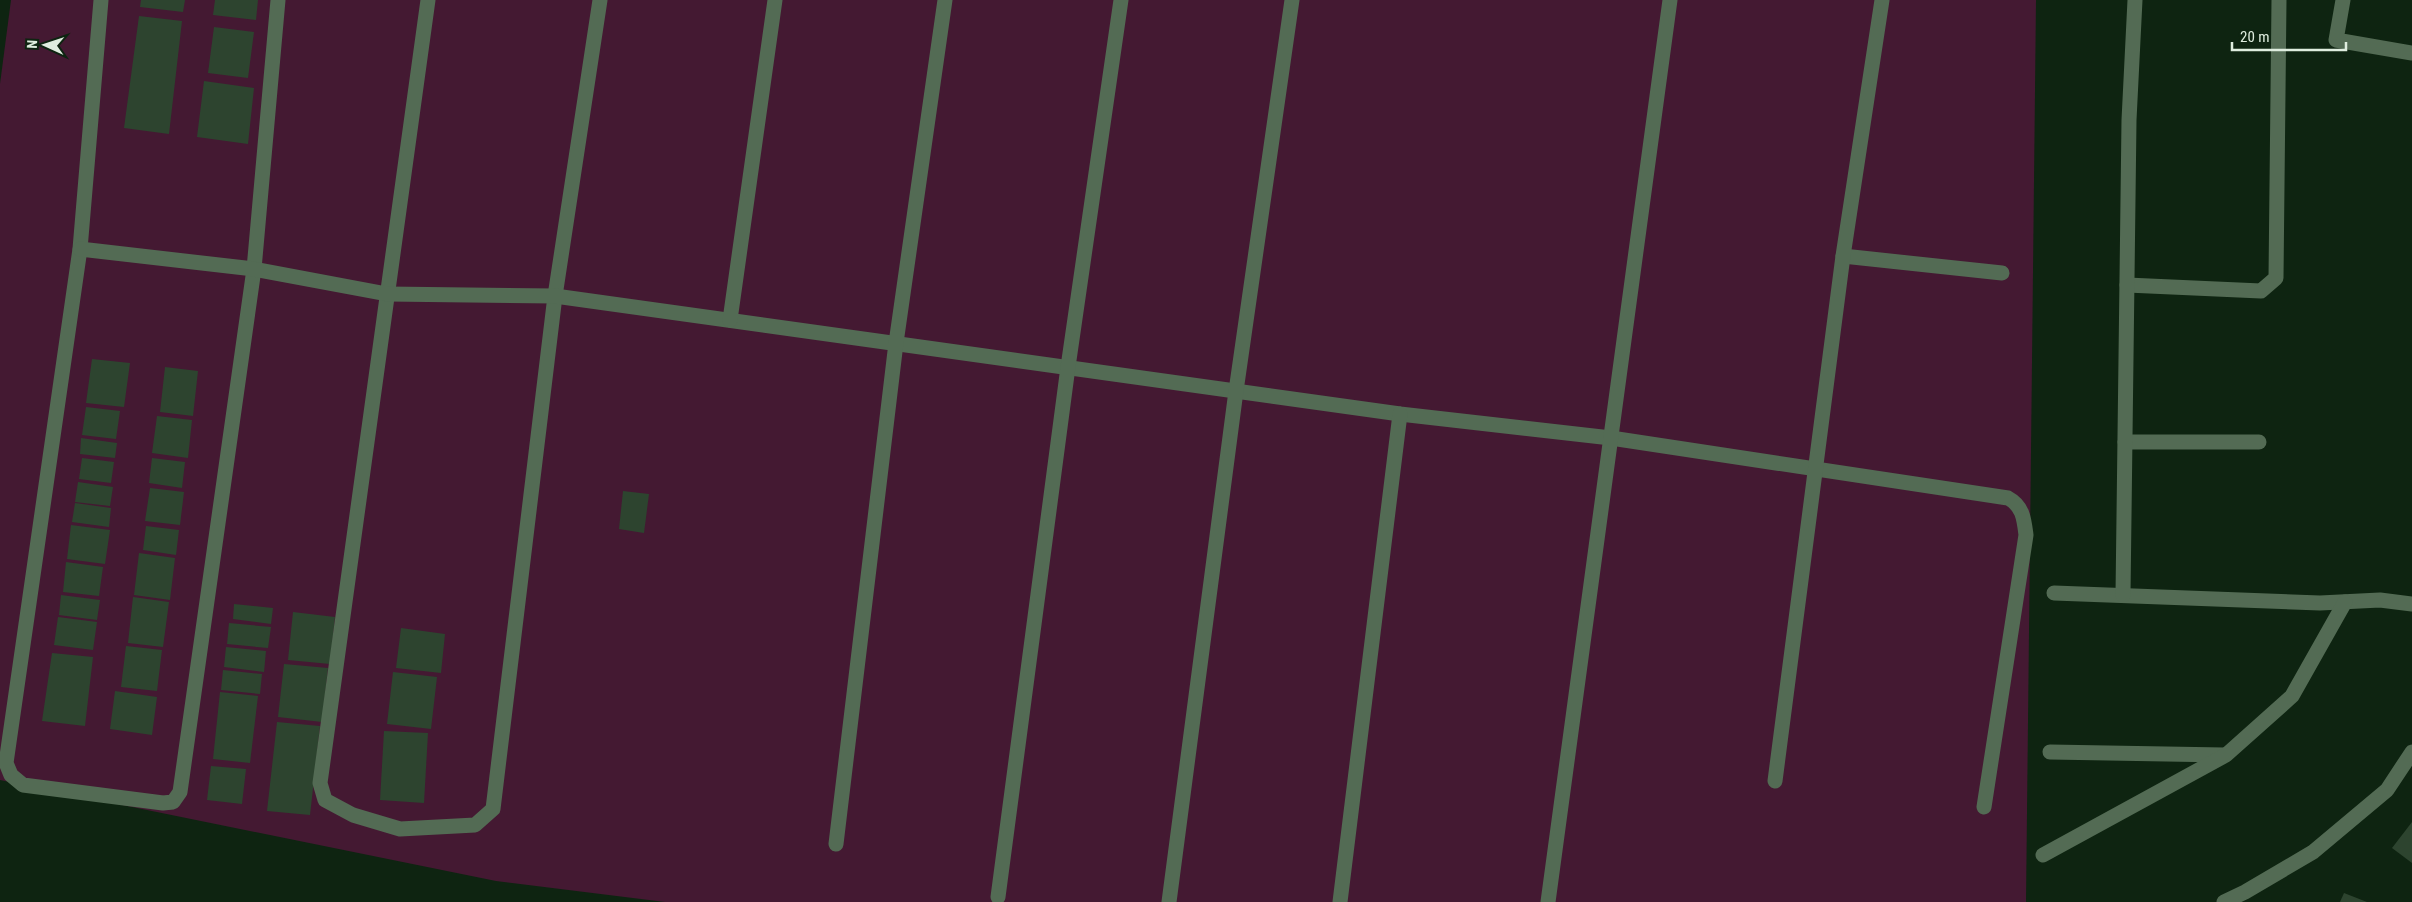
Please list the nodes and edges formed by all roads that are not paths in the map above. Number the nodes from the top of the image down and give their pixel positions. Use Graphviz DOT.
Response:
graph roads {
  1 [pos="101,0"];
  2 [pos="278,0"];
  3 [pos="428,0"];
  4 [pos="600,0"];
  5 [pos="775,0"];
  6 [pos="945,0"];
  7 [pos="1121,0"];
  8 [pos="1292,0"];
  9 [pos="1670,0"];
  10 [pos="1882,0"];
  11 [pos="2135,0"];
  12 [pos="2279,0"];
  13 [pos="2343,0"];
  14 [pos="2412,53"];
  15 [pos="80,249"];
  16 [pos="1843,256"];
  17 [pos="254,269"];
  18 [pos="2002,273"];
  19 [pos="2127,285"];
  20 [pos="387,294"];
  21 [pos="555,296"];
  22 [pos="730,320"];
  23 [pos="896,343"];
  24 [pos="1068,367"];
  25 [pos="1236,390"];
  26 [pos="1400,414"];
  27 [pos="1610,438"];
  28 [pos="2125,442"];
  29 [pos="2259,442"];
  30 [pos="1815,469"];
  31 [pos="2054,593"];
  32 [pos="2123,595"];
  33 [pos="2345,602"];
  34 [pos="2412,604"];
  35 [pos="2050,752"];
  36 [pos="2412,752"];
  37 [pos="2226,755"];
  38 [pos="1775,781"];
  39 [pos="1984,808"];
  40 [pos="836,844"];
  41 [pos="2043,855"];
  42 [pos="998,898"];
  43 [pos="1169,902"];
  44 [pos="1340,902"];
  45 [pos="1548,902"];
  46 [pos="2224,902"];
  1 -- 15 [label="street"];
  2 -- 17 [label="street"];
  3 -- 20 [label="street"];
  4 -- 21 [label="street"];
  5 -- 22 [label="street"];
  6 -- 23 [label="street"];
  7 -- 24 [label="street"];
  8 -- 25 [label="street"];
  9 -- 27 [label="street"];
  10 -- 16 [label="street"];
  11 -- 19 [label="street"];
  12 -- 19 [label="street"];
  13 -- 14 [label="street"];
  15 -- 17 [label="street"];
  15 -- 17 [label="street"];
  16 -- 18 [label="street"];
  16 -- 30 [label="street"];
  17 -- 20 [label="street"];
  19 -- 28 [label="street"];
  20 -- 21 [label="street"];
  20 -- 21 [label="street"];
  21 -- 22 [label="street"];
  22 -- 23 [label="street"];
  23 -- 24 [label="street"];
  23 -- 40 [label="street"];
  24 -- 25 [label="street"];
  24 -- 42 [label="street"];
  25 -- 26 [label="street"];
  25 -- 43 [label="street"];
  26 -- 27 [label="street"];
  26 -- 44 [label="street"];
  27 -- 30 [label="street"];
  27 -- 45 [label="street"];
  28 -- 29 [label="street"];
  28 -- 32 [label="street"];
  30 -- 38 [label="street"];
  30 -- 39 [label="street"];
  31 -- 32 [label="street"];
  32 -- 33 [label="street"];
  33 -- 34 [label="street"];
  33 -- 37 [label="street"];
  35 -- 37 [label="street"];
  36 -- 46 [label="street"];
  37 -- 41 [label="street"];
}
